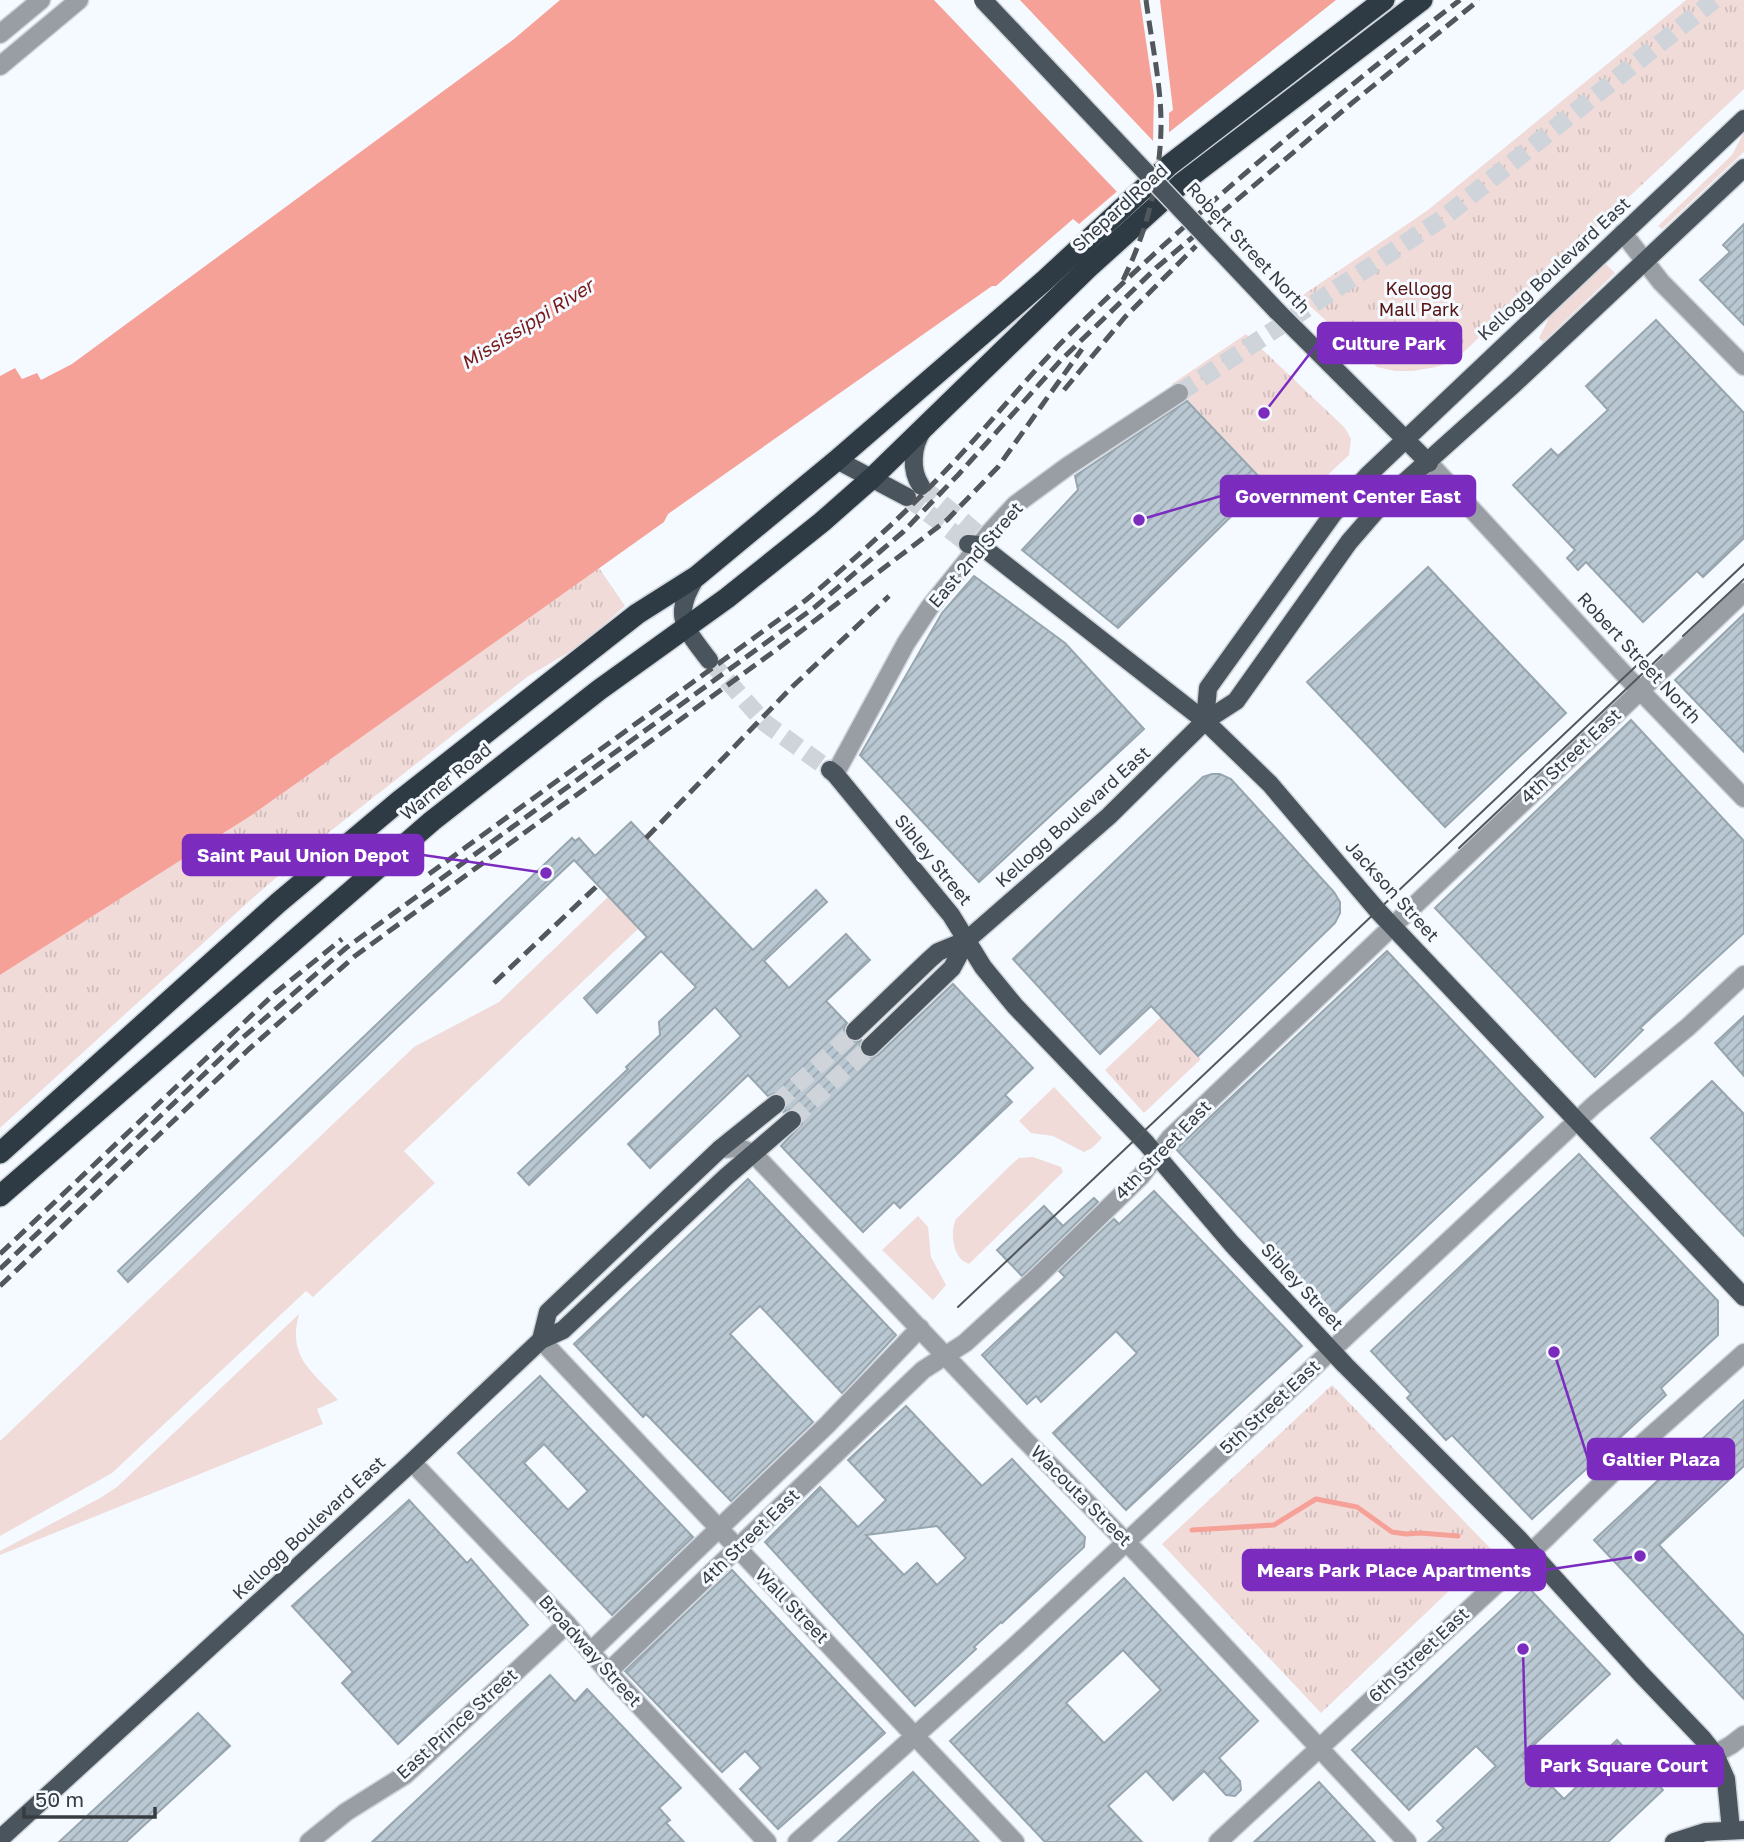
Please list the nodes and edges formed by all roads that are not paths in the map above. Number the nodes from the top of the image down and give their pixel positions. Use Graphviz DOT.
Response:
graph roads {
  1 [pos="41,0"];
  2 [pos="79,0"];
  3 [pos="983,0"];
  4 [pos="1384,0"];
  5 [pos="1422,0"];
  6 [pos="0,34"];
  7 [pos="0,66"];
  8 [pos="1744,119"];
  9 [pos="1744,168"];
  10 [pos="1623,233"];
  11 [pos="1646,261"];
  12 [pos="1744,366"];
  13 [pos="1179,393"];
  14 [pos="929,421"];
  15 [pos="1405,439"];
  16 [pos="837,460"];
  17 [pos="1429,463"];
  18 [pos="872,478"];
  19 [pos="975,540"];
  20 [pos="697,576"];
  21 [pos="1744,592"];
  22 [pos="686,627"];
  23 [pos="709,660"];
  24 [pos="1640,690"];
  25 [pos="1206,721"];
  26 [pos="832,772"];
  27 [pos="1744,798"];
  28 [pos="1392,926"];
  29 [pos="967,940"];
  30 [pos="1744,975"];
  31 [pos="855,1031"];
  32 [pos="870,1047"];
  33 [pos="776,1104"];
  34 [pos="792,1120"];
  35 [pos="1578,1120"];
  36 [pos="720,1149"];
  37 [pos="0,1153"];
  38 [pos="753,1153"];
  39 [pos="1156,1155"];
  40 [pos="0,1196"];
  41 [pos="1744,1297"];
  42 [pos="920,1328"];
  43 [pos="541,1340"];
  44 [pos="1332,1350"];
  45 [pos="1744,1353"];
  46 [pos="946,1355"];
  47 [pos="412,1462"];
  48 [pos="718,1527"];
  49 [pos="1126,1542"];
  50 [pos="738,1549"];
  51 [pos="1530,1552"];
  52 [pos="567,1624"];
  53 [pos="591,1651"];
  54 [pos="608,1672"];
  55 [pos="1744,1735"];
  56 [pos="915,1736"];
  57 [pos="1320,1747"];
  58 [pos="1715,1754"];
  59 [pos="1737,1830"];
  60 [pos="0,1839"];
  61 [pos="309,1842"];
  62 [pos="767,1842"];
  63 [pos="797,1842"];
  64 [pos="1015,1842"];
  65 [pos="1218,1842"];
  66 [pos="1406,1842"];
  67 [pos="1674,1842"];
  1 -- 6 [label="street"];
  2 -- 7 [label="street"];
  3 -- 15 [label="main road, Robert Street North, bridge"];
  4 -- 16 [label="highway, Shepard Road"];
  5 -- 14 [label="highway, Shepard Road"];
  8 -- 10 [label="main road, Kellogg Boulevard East"];
  9 -- 11 [label="main road, Kellogg Boulevard East"];
  10 -- 11 [label="street"];
  10 -- 15 [label="main road, Kellogg Boulevard East"];
  11 -- 12 [label="street"];
  11 -- 17 [label="main road, Kellogg Boulevard East"];
  13 -- 19 [label="street, East 2nd Street"];
  14 -- 18 [label="highway, Shepard Road"];
  14 -- 18 [label="main road"];
  15 -- 17 [label="main road, Robert Street North"];
  15 -- 25 [label="main road, Kellogg Boulevard East"];
  16 -- 18 [label="main road"];
  16 -- 20 [label="highway, Warner Road"];
  17 -- 24 [label="street, Robert Street North"];
  17 -- 25 [label="main road, Kellogg Boulevard East"];
  18 -- 22 [label="highway, Warner Road"];
  19 -- 25 [label="main road, Jackson Street"];
  19 -- 26 [label="street, East 2nd Street"];
  20 -- 22 [label="main road"];
  20 -- 37 [label="highway, Warner Road"];
  21 -- 24 [label="street, 4th Street East"];
  22 -- 23 [label="main road"];
  22 -- 40 [label="highway, Warner Road"];
  24 -- 27 [label="street, Robert Street North"];
  24 -- 28 [label="street, 4th Street East"];
  25 -- 28 [label="main road, Jackson Street"];
  25 -- 29 [label="main road, Kellogg Boulevard East"];
  26 -- 29 [label="main road, Sibley Street"];
  28 -- 35 [label="main road, Jackson Street"];
  28 -- 39 [label="street, 4th Street East"];
  29 -- 31 [label="main road, Kellogg Boulevard East"];
  29 -- 32 [label="main road, Kellogg Boulevard East"];
  29 -- 39 [label="main road, Sibley Street"];
  30 -- 35 [label="street, 5th Street East"];
  33 -- 36 [label="main road, Kellogg Boulevard East"];
  34 -- 38 [label="main road, Kellogg Boulevard East"];
  35 -- 41 [label="main road, Jackson Street"];
  35 -- 44 [label="street, 5th Street East"];
  36 -- 38 [label="street"];
  36 -- 43 [label="main road, Kellogg Boulevard East"];
  38 -- 42 [label="street, Wacouta Street"];
  38 -- 43 [label="main road, Kellogg Boulevard East"];
  39 -- 44 [label="main road, Sibley Street"];
  39 -- 46 [label="street, 4th Street East"];
  42 -- 46 [label="street, Wacouta Street"];
  42 -- 48 [label="street, 4th Street East"];
  43 -- 47 [label="main road, Kellogg Boulevard East"];
  43 -- 48 [label="street, Wall Street"];
  44 -- 49 [label="street, 5th Street East"];
  44 -- 51 [label="main road, Sibley Street"];
  45 -- 51 [label="street, 6th Street East"];
  46 -- 49 [label="street, Wacouta Street"];
  46 -- 50 [label="street, 4th Street East"];
  47 -- 52 [label="street, Broadway Street"];
  47 -- 60 [label="main road, Kellogg Boulevard East"];
  48 -- 50 [label="street, Wall Street"];
  48 -- 53 [label="street, 4th Street East"];
  49 -- 56 [label="street, 5th Street East"];
  49 -- 57 [label="street, Wacouta Street"];
  50 -- 54 [label="street, 4th Street East"];
  50 -- 56 [label="street, Wall Street"];
  51 -- 57 [label="street, 6th Street East"];
  51 -- 58 [label="main road, Sibley Street"];
  52 -- 53 [label="street, Broadway Street"];
  52 -- 61 [label="street, East Prince Street"];
  53 -- 54 [label="street, Broadway Street"];
  54 -- 62 [label="street, Broadway Street"];
  55 -- 58 [label="street"];
  56 -- 63 [label="street, 5th Street East"];
  56 -- 64 [label="street, Wall Street"];
  57 -- 65 [label="street, 6th Street East"];
  57 -- 66 [label="street, Wacouta Street"];
  58 -- 59 [label="main road, Sibley Street"];
  59 -- 67 [label="main road"];
}
